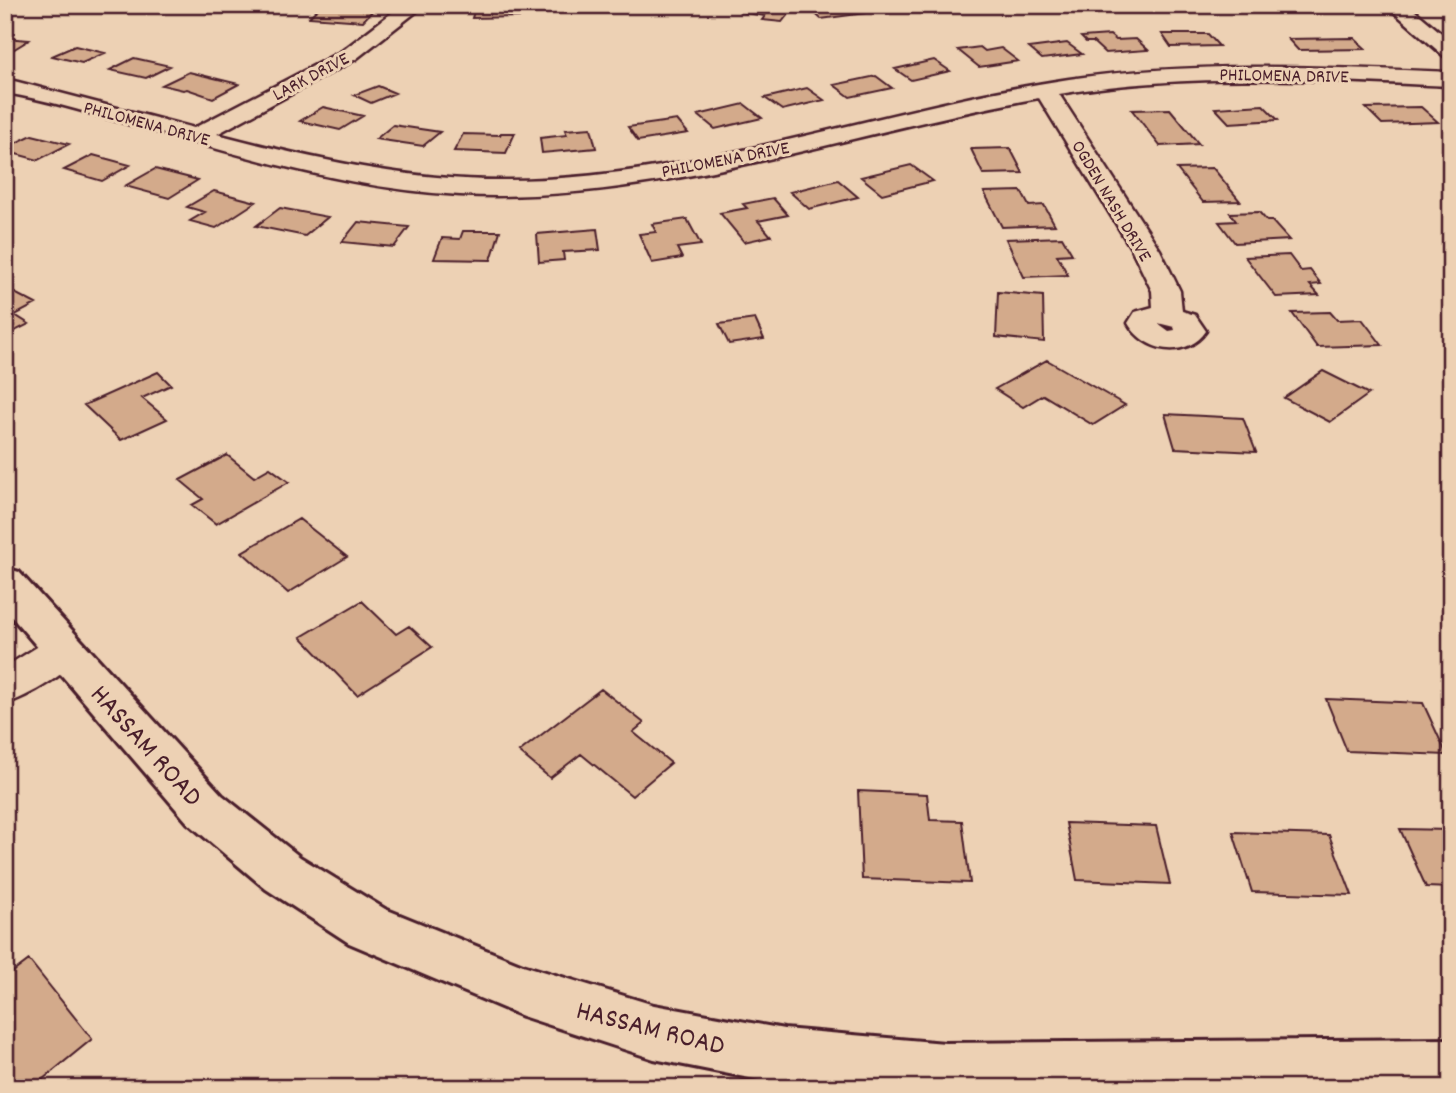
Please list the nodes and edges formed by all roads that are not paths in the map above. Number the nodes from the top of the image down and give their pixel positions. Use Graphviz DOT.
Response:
graph roads {
  1 [pos="415,5"];
  2 [pos="1396,5"];
  3 [pos="1451,52"];
  4 [pos="1451,79"];
  5 [pos="5,86"];
  6 [pos="1045,90"];
  7 [pos="198,135"];
  8 [pos="1168,314"];
  9 [pos="5,582"];
  10 [pos="64,650"];
  11 [pos="5,688"];
  12 [pos="1451,1067"];
  13 [pos="1277,1078"];
  1 -- 7 [label="street, LARK DRIVE"];
  2 -- 3 [label="street"];
  4 -- 6 [label="street, PHILOMENA DRIVE"];
  5 -- 7 [label="street, PHILOMENA DRIVE"];
  6 -- 7 [label="street, PHILOMENA DRIVE"];
  6 -- 8 [label="street, OGDEN NASH DRIVE"];
  9 -- 10 [label="street, HASSAM ROAD"];
  10 -- 11 [label="street"];
  10 -- 13 [label="street, HASSAM ROAD"];
  12 -- 13 [label="street, HASSAM ROAD"];
}
